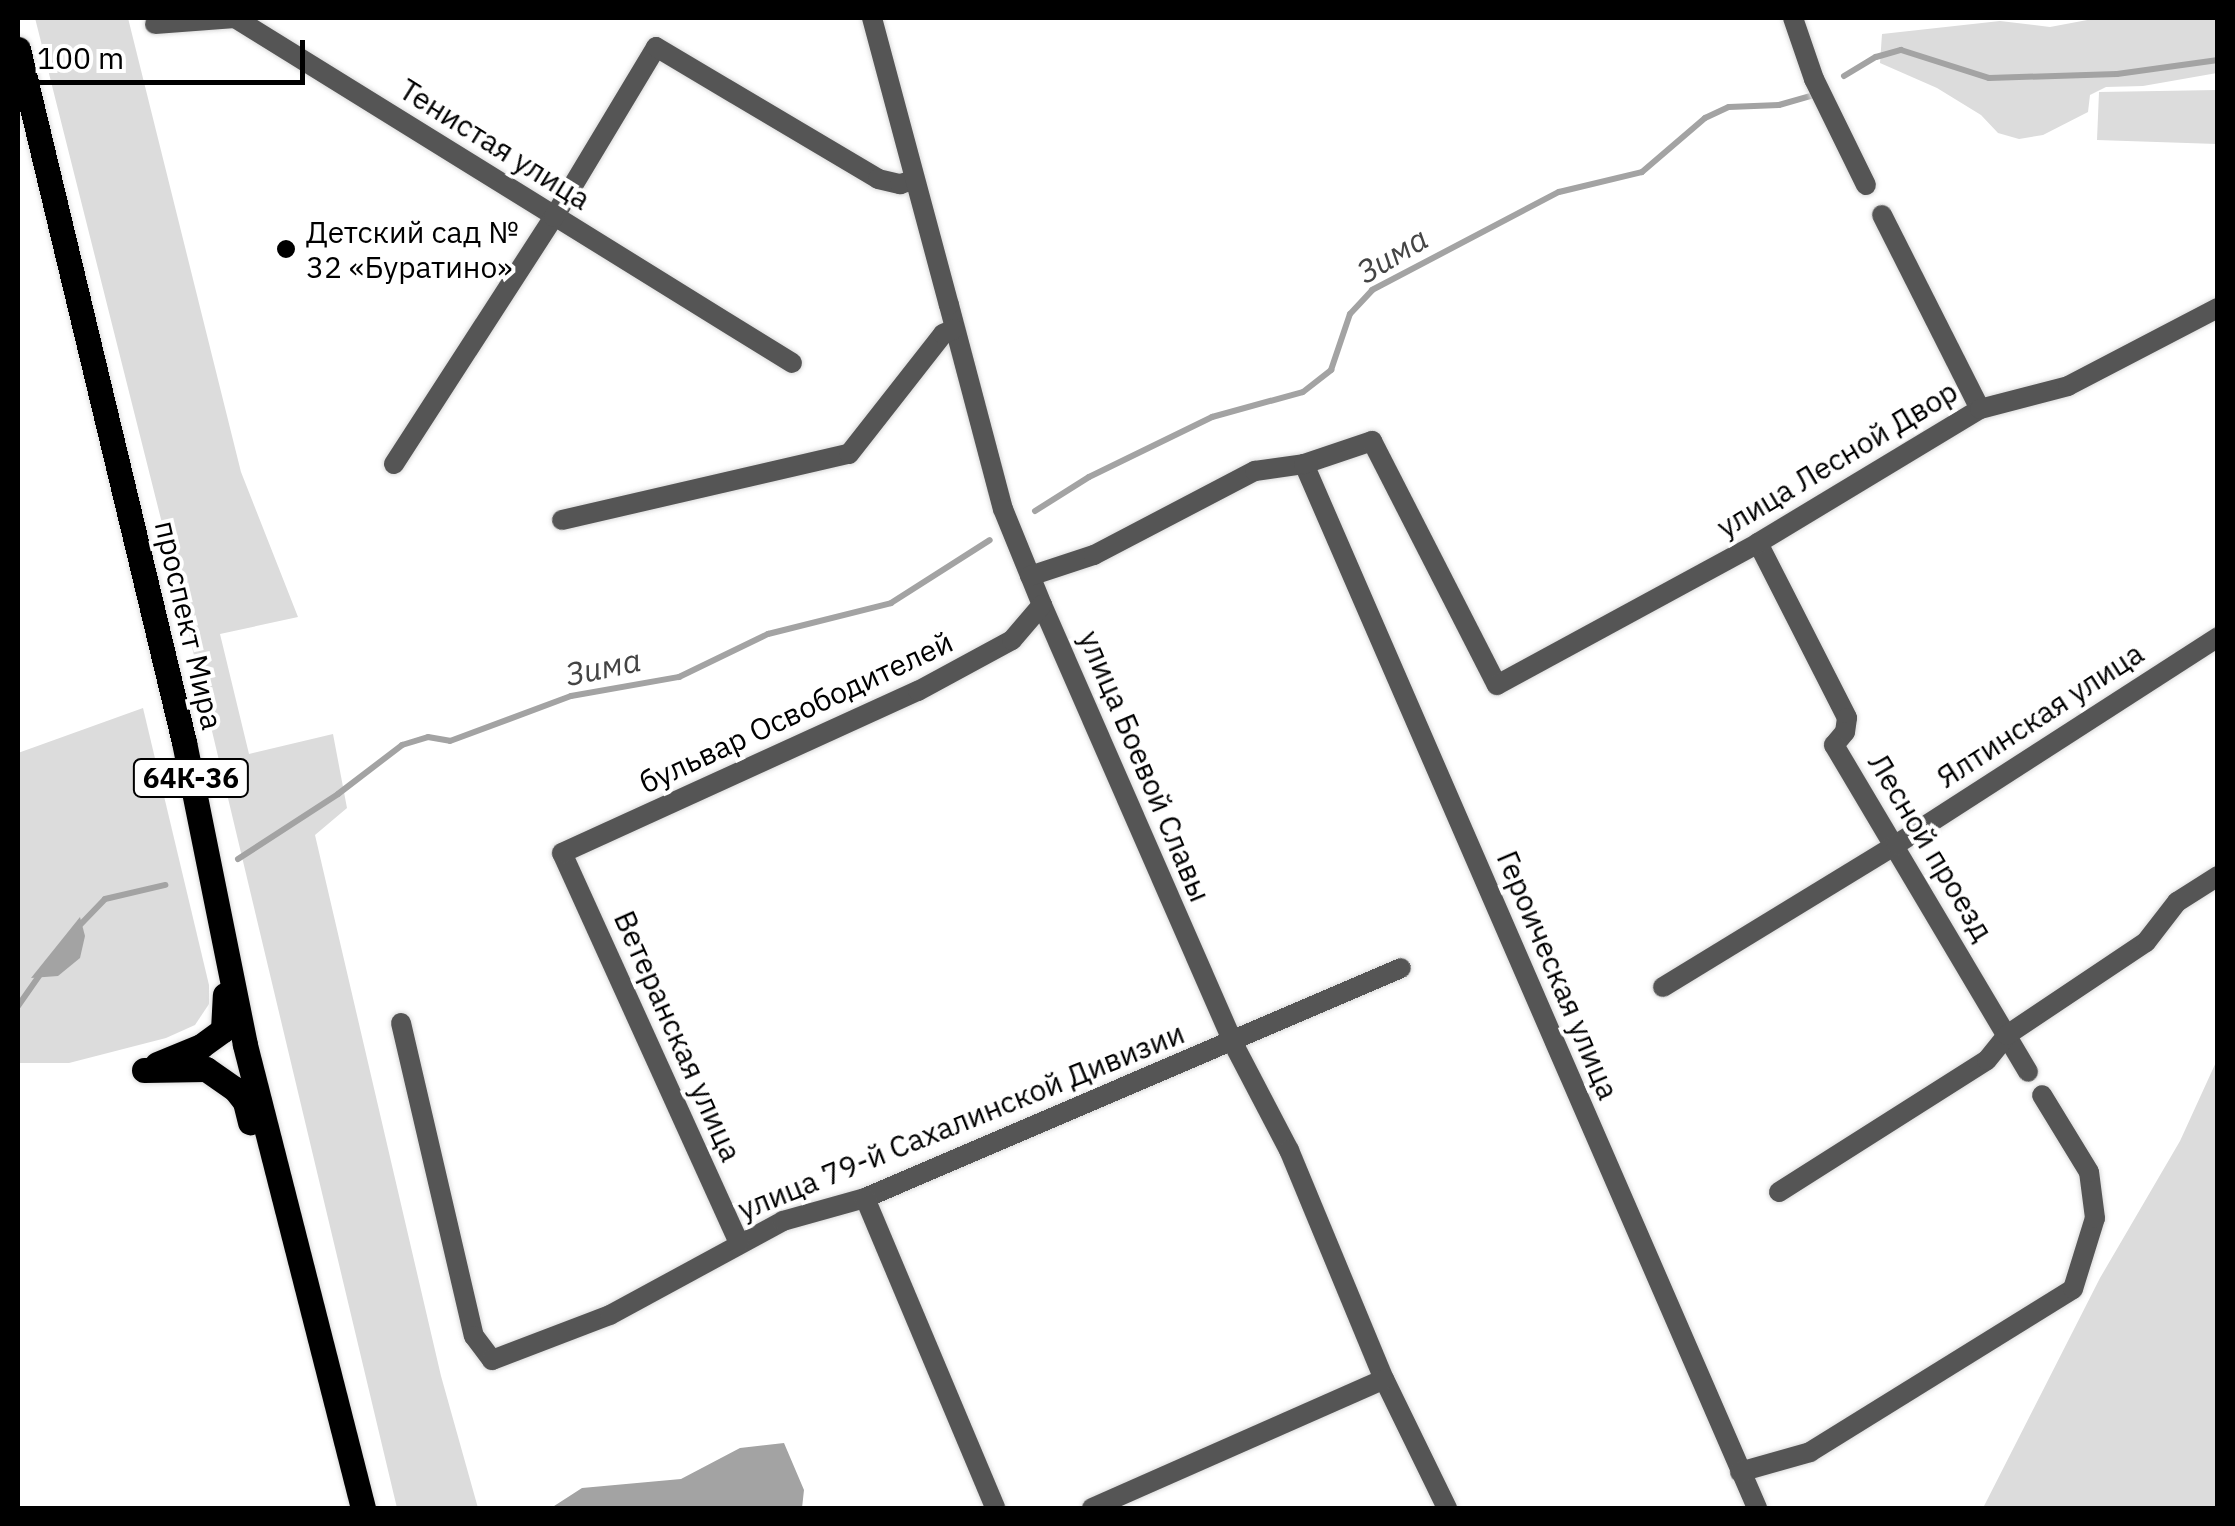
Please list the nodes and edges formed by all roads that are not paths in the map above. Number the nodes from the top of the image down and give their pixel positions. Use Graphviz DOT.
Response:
graph roads {
  1 [pos="872,18"];
  2 [pos="1793,18"];
  3 [pos="155,24"];
  4 [pos="18,49"];
  5 [pos="914,180"];
  6 [pos="1866,185"];
  7 [pos="554,216"];
  8 [pos="1882,216"];
  9 [pos="2218,308"];
  10 [pos="954,329"];
  11 [pos="792,363"];
  12 [pos="1980,408"];
  13 [pos="394,464"];
  14 [pos="1304,464"];
  15 [pos="562,520"];
  16 [pos="1758,544"];
  17 [pos="1030,576"];
  18 [pos="1042,605"];
  19 [pos="2218,637"];
  20 [pos="1897,844"];
  21 [pos="562,854"];
  22 [pos="2218,876"];
  23 [pos="217,906"];
  24 [pos="1401,968"];
  25 [pos="1663,987"];
  26 [pos="402,1023"];
  27 [pos="2007,1035"];
  28 [pos="1233,1042"];
  29 [pos="244,1045"];
  30 [pos="144,1070"];
  31 [pos="2028,1072"];
  32 [pos="2042,1095"];
  33 [pos="1780,1192"];
  34 [pos="865,1198"];
  35 [pos="290,1222"];
  36 [pos="739,1243"];
  37 [pos="1384,1378"];
  38 [pos="1740,1472"];
  39 [pos="363,1508"];
  40 [pos="995,1508"];
  41 [pos="1092,1508"];
  42 [pos="1447,1508"];
  43 [pos="1757,1508"];
  1 -- 5 [label="street, улица Боевой Славы"];
  2 -- 6 [label="street"];
  3 -- 7 [label="street, Тенистая улица"];
  4 -- 23 [label="main road, проспект Мира / 64К-36"];
  5 -- 7 [label="street"];
  5 -- 10 [label="street, улица Боевой Славы"];
  7 -- 11 [label="street, Тенистая улица"];
  7 -- 13 [label="street"];
  8 -- 12 [label="street"];
  9 -- 12 [label="street, улица Лесной Двор"];
  10 -- 15 [label="street"];
  10 -- 17 [label="street, улица Боевой Славы"];
  12 -- 16 [label="street, улица Лесной Двор"];
  14 -- 16 [label="street, улица Лесной Двор"];
  14 -- 17 [label="street"];
  14 -- 38 [label="street, Героическая улица"];
  16 -- 20 [label="street, Лесной проезд"];
  17 -- 18 [label="street, улица Боевой Славы"];
  18 -- 21 [label="street, бульвар Освободителей"];
  18 -- 28 [label="street, улица Боевой Славы"];
  19 -- 20 [label="street, Ялтинская улица"];
  20 -- 25 [label="street, Ялтинская улица"];
  20 -- 27 [label="street, Лесной проезд"];
  21 -- 36 [label="street, Ветеранская улица"];
  22 -- 27 [label="street"];
  23 -- 29 [label="main road, проспект Мира / 64К-36"];
  23 -- 30 [label="main road"];
  24 -- 28 [label="street, улица 79-й Сахалинской Дивизии"];
  26 -- 36 [label="street, улица 79-й Сахалинской Дивизии"];
  27 -- 31 [label="street, Лесной проезд"];
  27 -- 33 [label="street"];
  28 -- 34 [label="street, улица 79-й Сахалинской Дивизии"];
  28 -- 37 [label="street, улица Боевой Славы"];
  29 -- 30 [label="main road"];
  29 -- 35 [label="main road, проспект Мира / 64К-36"];
  30 -- 35 [label="main road"];
  32 -- 38 [label="street"];
  34 -- 36 [label="street, улица 79-й Сахалинской Дивизии"];
  34 -- 40 [label="street"];
  35 -- 39 [label="main road, проспект Мира / 64К-36"];
  37 -- 41 [label="street"];
  37 -- 42 [label="street, улица Боевой Славы"];
  38 -- 43 [label="street, Героическая улица"];
}
